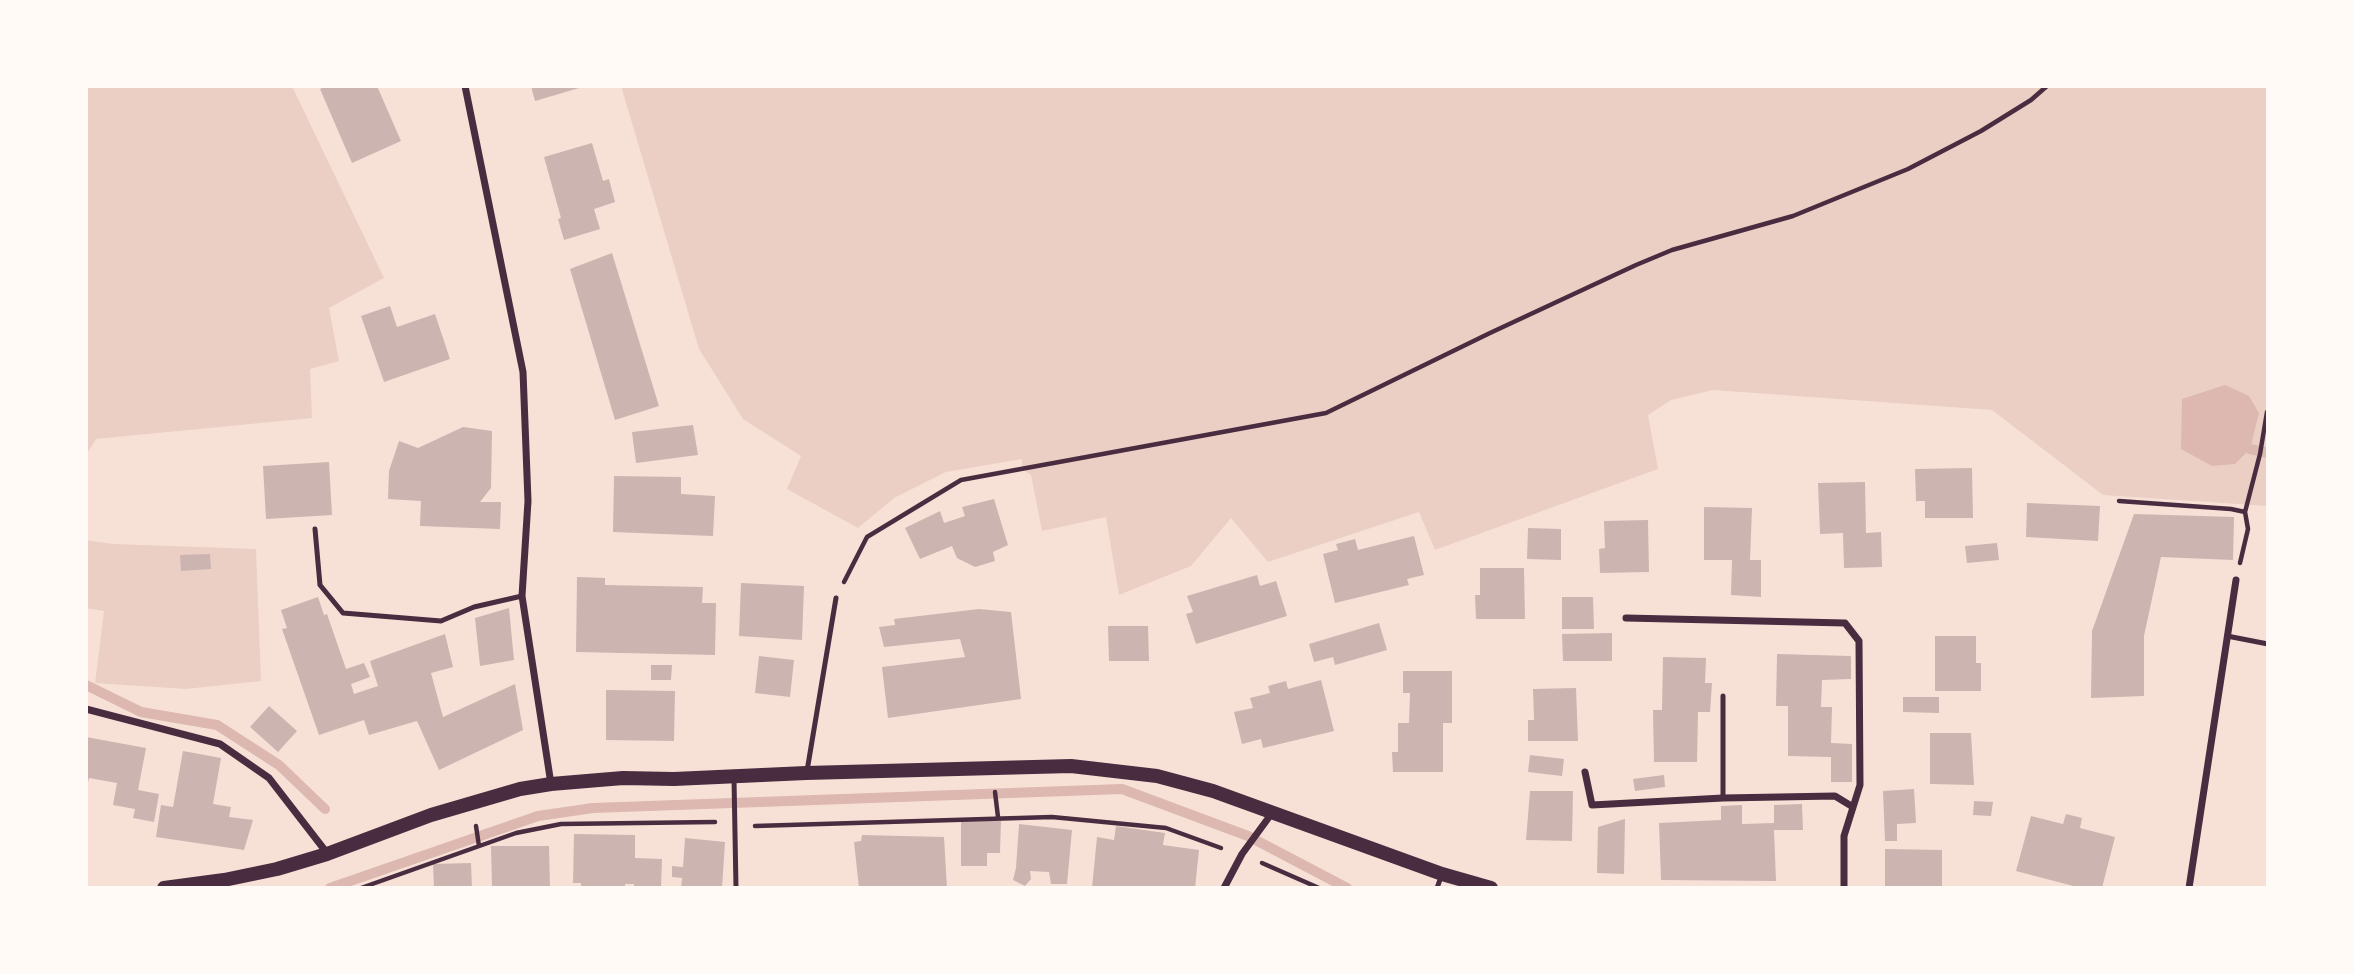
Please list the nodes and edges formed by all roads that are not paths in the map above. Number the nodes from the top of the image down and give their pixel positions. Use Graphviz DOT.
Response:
graph roads {
  1 [pos="465,86"];
  2 [pos="314,529"];
  3 [pos="2235,580"];
  4 [pos="522,596"];
  5 [pos="836,598"];
  6 [pos="1626,618"];
  7 [pos="2225,636"];
  8 [pos="2268,644"];
  9 [pos="1723,696"];
  10 [pos="86,709"];
  11 [pos="1585,772"];
  12 [pos="806,773"];
  13 [pos="735,776"];
  14 [pos="551,784"];
  15 [pos="1723,798"];
  16 [pos="1853,807"];
  17 [pos="1267,818"];
  18 [pos="327,853"];
  19 [pos="1440,881"];
  20 [pos="164,888"];
  21 [pos="736,888"];
  22 [pos="1224,888"];
  23 [pos="1490,888"];
  24 [pos="1844,888"];
  25 [pos="2189,888"];
  1 -- 4 [label="street"];
  2 -- 4 [label="lane"];
  3 -- 7 [label="street"];
  4 -- 14 [label="street"];
  5 -- 12 [label="lane"];
  6 -- 16 [label="street"];
  7 -- 8 [label="lane"];
  7 -- 25 [label="street"];
  9 -- 15 [label="lane"];
  10 -- 18 [label="street"];
  11 -- 15 [label="street"];
  12 -- 13 [label="main road"];
  12 -- 17 [label="main road"];
  13 -- 14 [label="main road"];
  13 -- 21 [label="lane"];
  14 -- 18 [label="main road"];
  15 -- 16 [label="street"];
  16 -- 24 [label="street"];
  17 -- 19 [label="main road"];
  17 -- 22 [label="street"];
  18 -- 20 [label="main road"];
  19 -- 23 [label="main road"];
}
